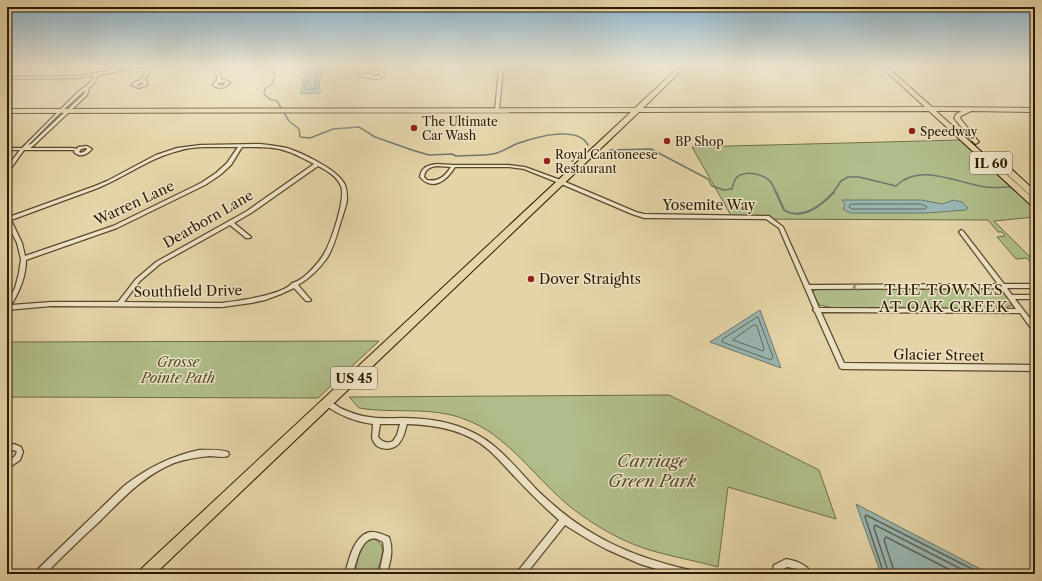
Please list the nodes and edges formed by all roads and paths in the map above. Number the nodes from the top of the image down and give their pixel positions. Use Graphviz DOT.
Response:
graph roads {
  1 [pos="80,92"];
  2 [pos="86,92"];
  3 [pos="498,92"];
  4 [pos="912,92"];
  5 [pos="920,92"];
  6 [pos="655,93"];
  7 [pos="677,109"];
  8 [pos="894,109"];
  9 [pos="931,109"];
  10 [pos="939,109"];
  11 [pos="7,110"];
  12 [pos="497,110"];
  13 [pos="596,110"];
  14 [pos="638,110"];
  15 [pos="971,110"];
  16 [pos="1035,110"];
  17 [pos="63,111"];
  18 [pos="946,123"];
  19 [pos="618,128"];
  20 [pos="976,142"];
  21 [pos="241,146"];
  22 [pos="24,149"];
  23 [pos="7,150"];
  24 [pos="77,150"];
  25 [pos="317,164"];
  26 [pos="454,166"];
  27 [pos="7,170"];
  28 [pos="561,182"];
  29 [pos="1035,195"];
  30 [pos="1035,204"];
  31 [pos="7,219"];
  32 [pos="230,222"];
  33 [pos="961,232"];
  34 [pos="248,237"];
  35 [pos="23,259"];
  36 [pos="294,284"];
  37 [pos="1035,286"];
  38 [pos="807,287"];
  39 [pos="1003,287"];
  40 [pos="1011,297"];
  41 [pos="1035,297"];
  42 [pos="308,300"];
  43 [pos="120,304"];
  44 [pos="7,308"];
  45 [pos="816,310"];
  46 [pos="1021,311"];
  47 [pos="1035,329"];
  48 [pos="842,366"];
  49 [pos="1035,368"];
  50 [pos="327,403"];
  51 [pos="377,421"];
  52 [pos="404,421"];
  53 [pos="7,449"];
  54 [pos="226,454"];
  55 [pos="7,466"];
  56 [pos="565,519"];
  57 [pos="39,574"];
  58 [pos="146,574"];
  59 [pos="349,574"];
  60 [pos="383,574"];
  61 [pos="521,574"];
  62 [pos="690,574"];
  63 [pos="776,574"];
  64 [pos="808,574"];
  1 -- 17 [label="street"];
  2 -- 17 [label="street"];
  3 -- 12 [label="street"];
  4 -- 9 [label="main road, IL 60"];
  5 -- 10 [label="main road, IL 60"];
  6 -- 7 [label="main road"];
  6 -- 14 [label="main road"];
  7 -- 8 [label="main road"];
  7 -- 14 [label="main road"];
  8 -- 9 [label="main road"];
  8 -- 18 [label="main road"];
  9 -- 10 [label="main road"];
  9 -- 18 [label="main road, IL 60"];
  10 -- 15 [label="main road"];
  10 -- 20 [label="main road, IL 60"];
  11 -- 17 [label="main road"];
  12 -- 13 [label="main road"];
  12 -- 17 [label="main road"];
  13 -- 14 [label="main road"];
  13 -- 19 [label="main road"];
  14 -- 19 [label="main road, US 45"];
  15 -- 16 [label="main road"];
  15 -- 20 [label="main road"];
  17 -- 22 [label="street"];
  18 -- 30 [label="main road, IL 60"];
  19 -- 28 [label="main road, US 45"];
  20 -- 29 [label="main road, IL 60"];
  21 -- 25 [label="street, Southfield Drive"];
  21 -- 31 [label="street, Southfield Drive"];
  21 -- 35 [label="street, Warren Lane"];
  22 -- 23 [label="street"];
  22 -- 24 [label="street"];
  22 -- 27 [label="street"];
  25 -- 32 [label="street, Dearborn Lane"];
  25 -- 36 [label="street, Southfield Drive"];
  26 -- 26 [label="street, Yosemite Way"];
  26 -- 28 [label="street, Yosemite Way"];
  28 -- 38 [label="street, Yosemite Way"];
  28 -- 50 [label="main road, US 45"];
  31 -- 35 [label="street"];
  32 -- 34 [label="street"];
  32 -- 43 [label="street, Dearborn Lane"];
  33 -- 39 [label="street"];
  35 -- 44 [label="street"];
  36 -- 42 [label="street"];
  36 -- 43 [label="street, Southfield Drive"];
  37 -- 39 [label="street"];
  39 -- 38 [label="street, one-way"];
  38 -- 45 [label="street, Yosemite Way"];
  39 -- 40 [label="street"];
  40 -- 41 [label="street"];
  40 -- 46 [label="street"];
  43 -- 44 [label="street, Southfield Drive"];
  45 -- 46 [label="street"];
  45 -- 48 [label="street, Yosemite Way"];
  46 -- 47 [label="street"];
  48 -- 49 [label="street, Glacier Street"];
  50 -- 51 [label="street"];
  50 -- 58 [label="main road, US 45"];
  51 -- 52 [label="street"];
  51 -- 52 [label="street"];
  52 -- 56 [label="street"];
  53 -- 55 [label="street"];
  54 -- 57 [label="street"];
  56 -- 61 [label="street"];
  56 -- 62 [label="street"];
  59 -- 60 [label="street"];
  63 -- 64 [label="street"];
}
